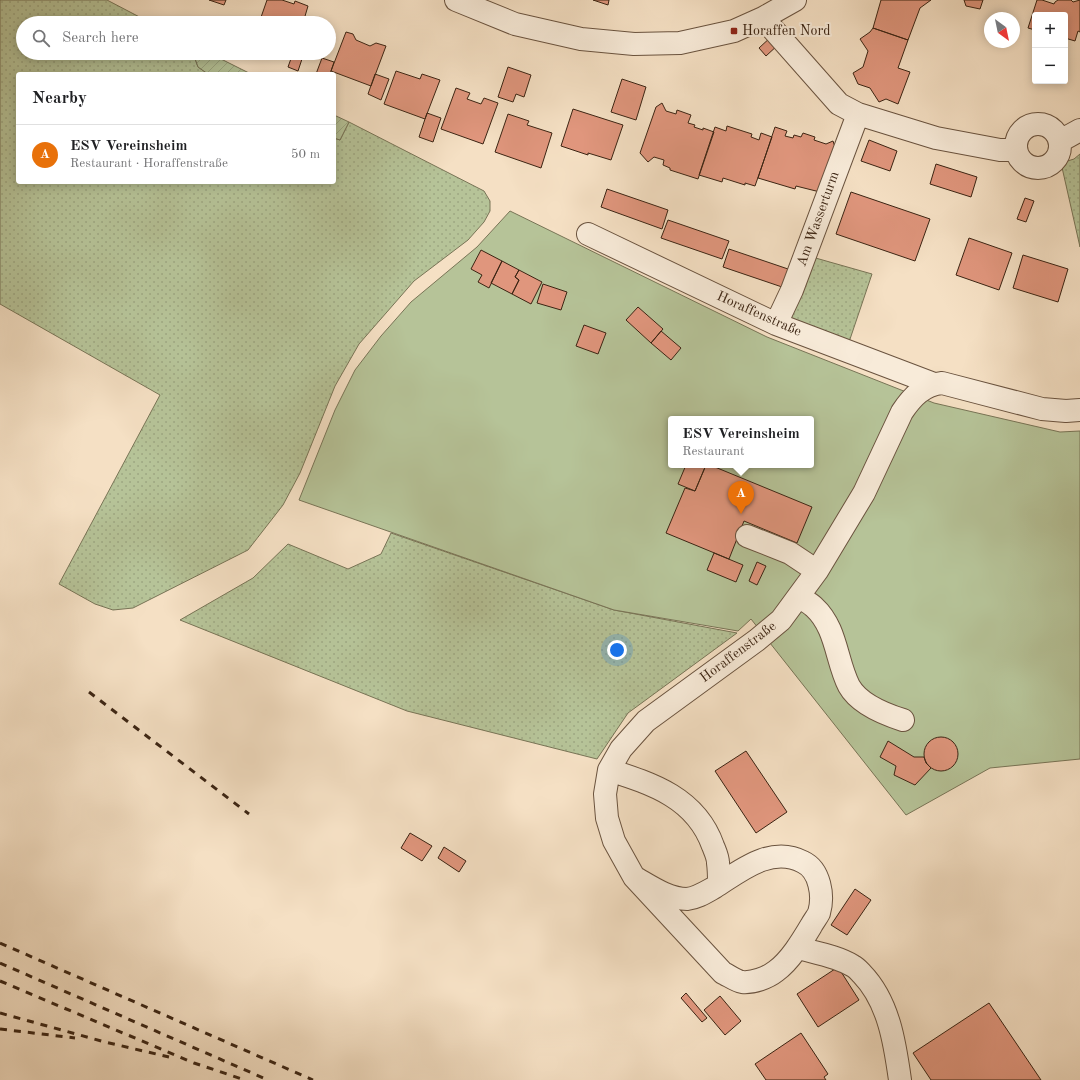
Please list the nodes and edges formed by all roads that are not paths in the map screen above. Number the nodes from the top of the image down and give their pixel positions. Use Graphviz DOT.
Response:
graph roads {
  1 [pos="456,0"];
  2 [pos="795,0"];
  3 [pos="763,18"];
  4 [pos="858,114"];
  5 [pos="1080,130"];
  6 [pos="1060,141"];
  7 [pos="1016,150"];
  8 [pos="588,234"];
  9 [pos="776,324"];
  10 [pos="934,384"];
  11 [pos="1080,410"];
  12 [pos="747,536"];
  13 [pos="817,571"];
  14 [pos="799,597"];
  15 [pos="903,720"];
  16 [pos="609,770"];
  17 [pos="634,877"];
  18 [pos="719,884"];
  19 [pos="798,948"];
  20 [pos="900,1080"];
  1 -- 3 [label="street"];
  2 -- 3 [label="street"];
  3 -- 4 [label="street"];
  4 -- 7 [label="street"];
  4 -- 9 [label="street, Am Wasserturm"];
  5 -- 6 [label="street"];
  6 -- 7 [label="street"];
  6 -- 7 [label="street"];
  8 -- 9 [label="street, Horaffenstraße"];
  9 -- 10 [label="street, Horaffenstraße"];
  10 -- 11 [label="street, Horaffenstraße"];
  10 -- 13 [label="street, Horaffenstraße"];
  12 -- 13 [label="street"];
  13 -- 14 [label="street, Horaffenstraße"];
  14 -- 15 [label="street"];
  14 -- 16 [label="street, Horaffenstraße"];
  16 -- 17 [label="street, Horaffenstraße"];
  16 -- 18 [label="street"];
  17 -- 18 [label="street, Horaffenstraße"];
  17 -- 19 [label="street, Horaffenstraße"];
  18 -- 19 [label="street, Horaffenstraße"];
  19 -- 20 [label="street"];
}
